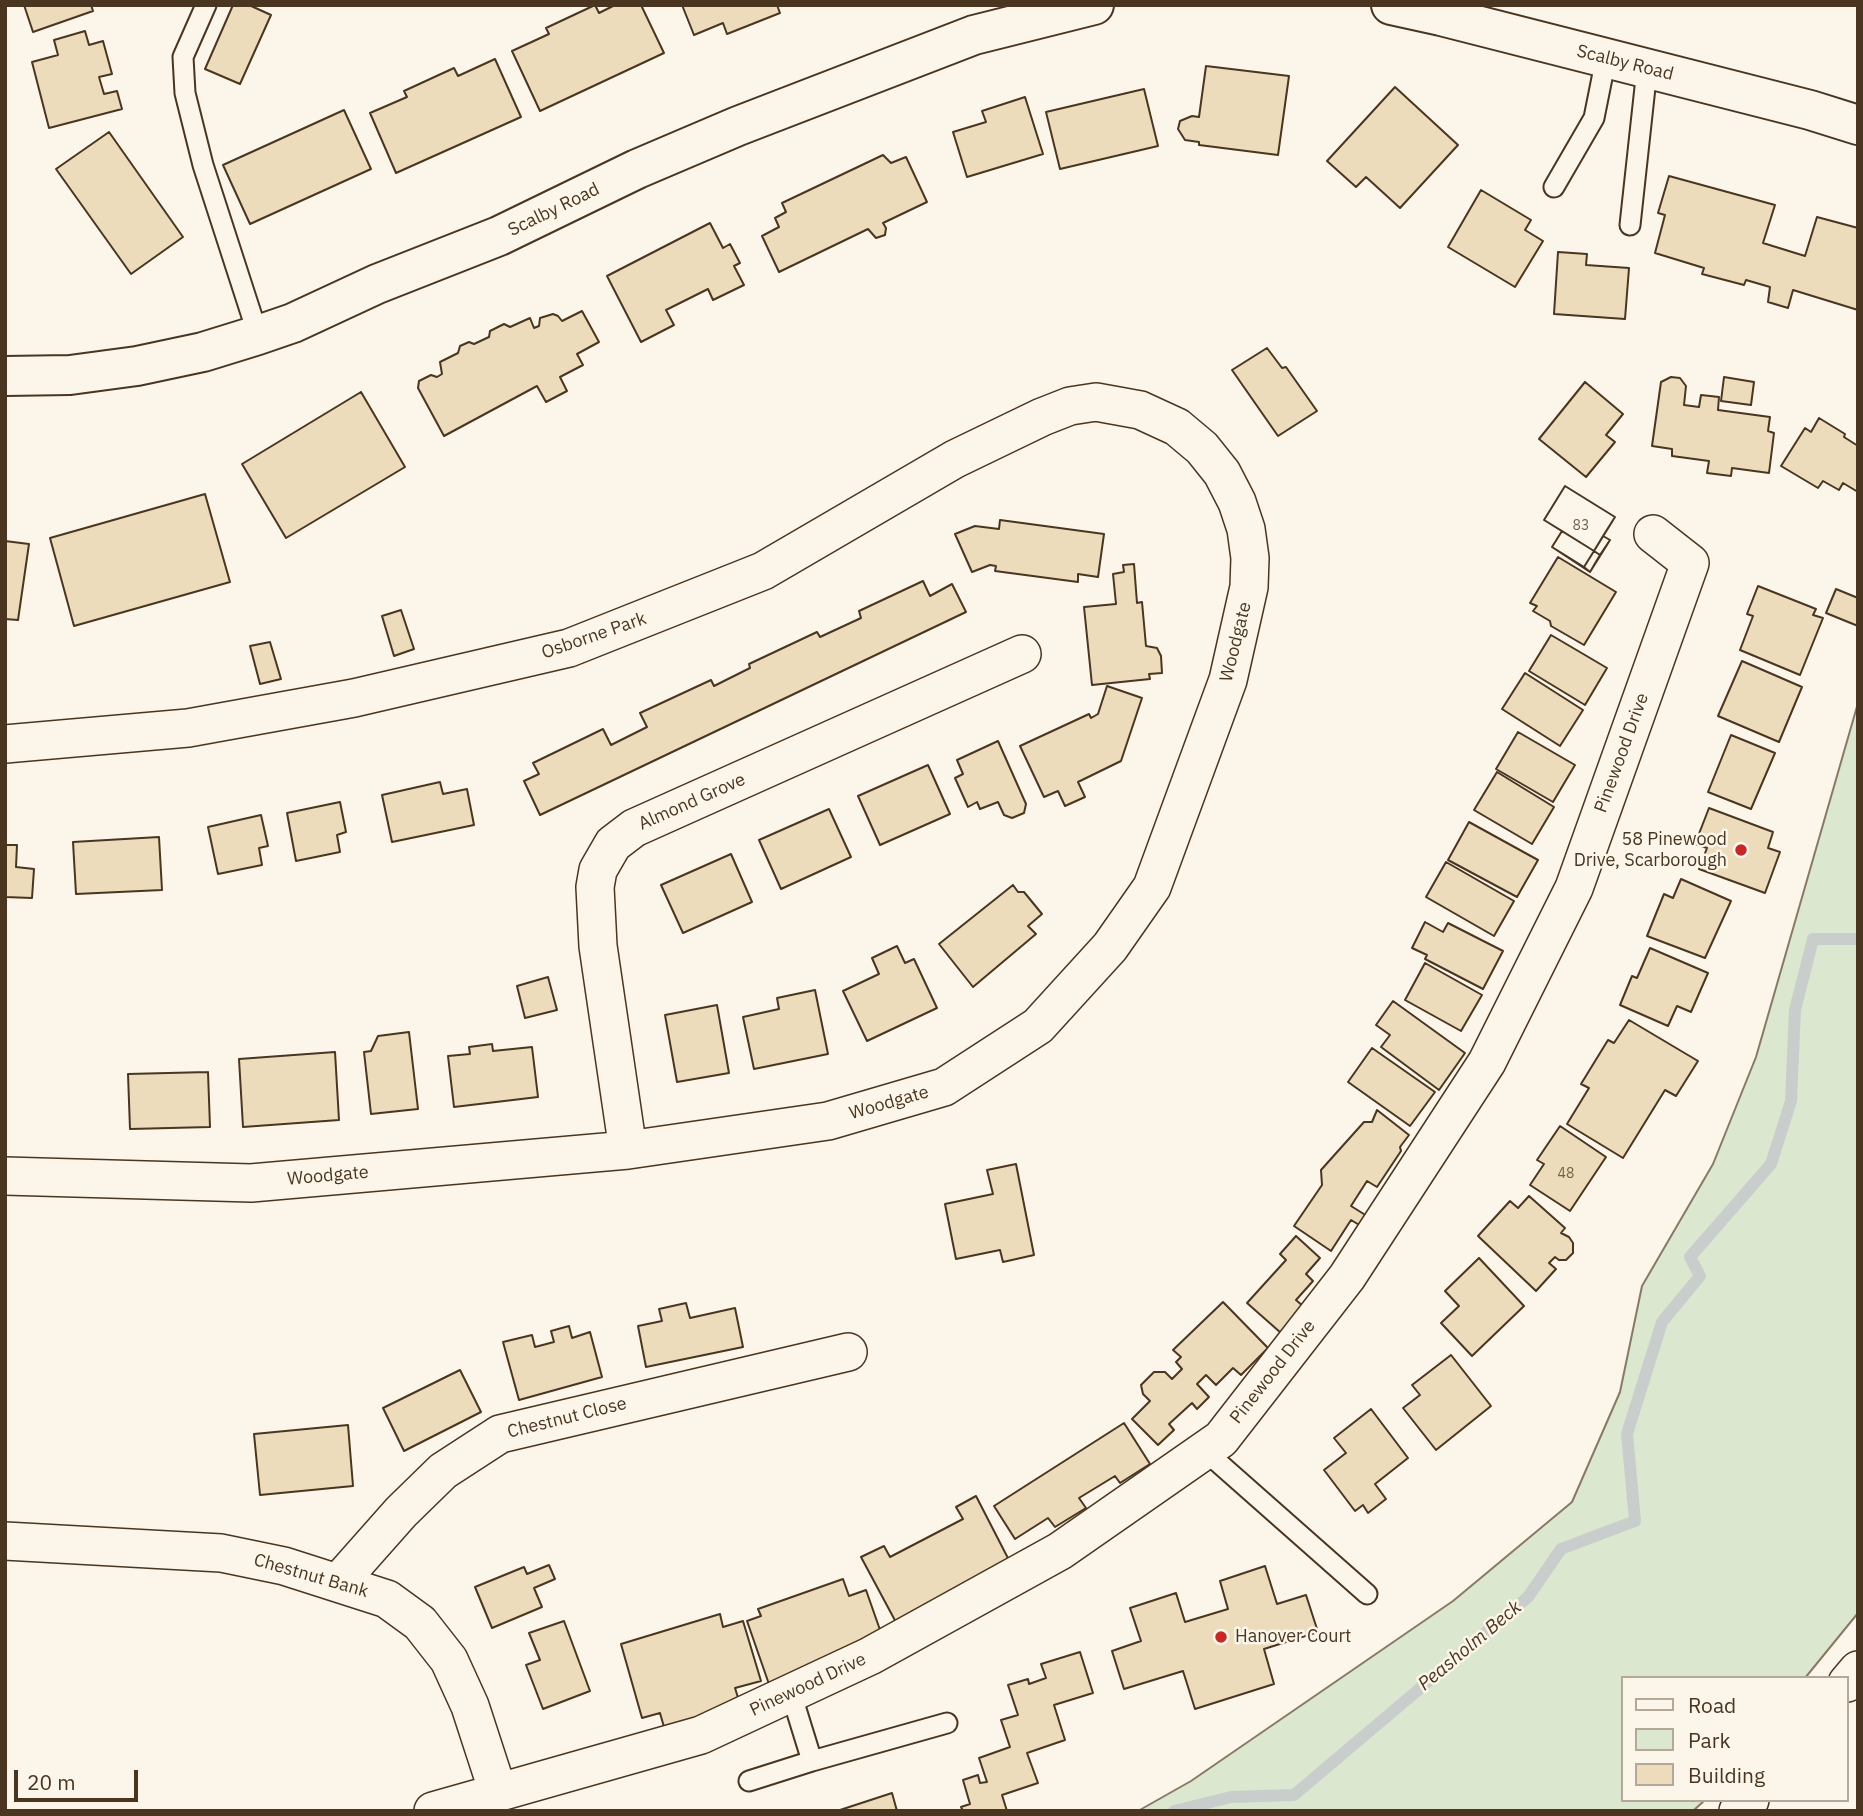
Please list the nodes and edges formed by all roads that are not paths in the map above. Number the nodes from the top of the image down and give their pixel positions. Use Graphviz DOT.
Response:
graph roads {
  1 [pos="206,5"];
  2 [pos="1094,5"];
  3 [pos="1391,5"];
  4 [pos="1606,58"];
  5 [pos="1647,69"];
  6 [pos="1858,125"];
  7 [pos="1554,187"];
  8 [pos="1630,225"];
  9 [pos="258,335"];
  10 [pos="5,376"];
  11 [pos="1140,410"];
  12 [pos="1653,534"];
  13 [pos="1023,654"];
  14 [pos="5,744"];
  15 [pos="628,1150"];
  16 [pos="5,1176"];
  17 [pos="848,1352"];
  18 [pos="1203,1450"];
  19 [pos="5,1541"];
  20 [pos="339,1582"];
  21 [pos="1367,1594"];
  22 [pos="791,1693"];
  23 [pos="947,1723"];
  24 [pos="812,1761"];
  25 [pos="749,1781"];
  26 [pos="498,1792"];
  27 [pos="433,1811"];
  1 -- 9 [label="lane"];
  2 -- 9 [label="highway, Scalby Road"];
  3 -- 4 [label="highway, Scalby Road"];
  4 -- 5 [label="highway, Scalby Road"];
  4 -- 7 [label="lane"];
  5 -- 6 [label="highway, Scalby Road"];
  5 -- 8 [label="lane"];
  9 -- 10 [label="highway, Scalby Road"];
  11 -- 14 [label="street, Osborne Park"];
  11 -- 15 [label="street, Woodgate"];
  12 -- 18 [label="street, Pinewood Drive"];
  13 -- 15 [label="street, Almond Grove"];
  15 -- 16 [label="street, Woodgate"];
  17 -- 20 [label="street, Chestnut Close"];
  18 -- 21 [label="lane"];
  18 -- 22 [label="street, Pinewood Drive"];
  19 -- 20 [label="street, Chestnut Bank"];
  20 -- 26 [label="street, Chestnut Bank"];
  22 -- 24 [label="lane"];
  22 -- 26 [label="street, Pinewood Drive"];
  23 -- 24 [label="lane"];
  24 -- 25 [label="lane"];
  26 -- 27 [label="street, Pinewood Drive"];
}
